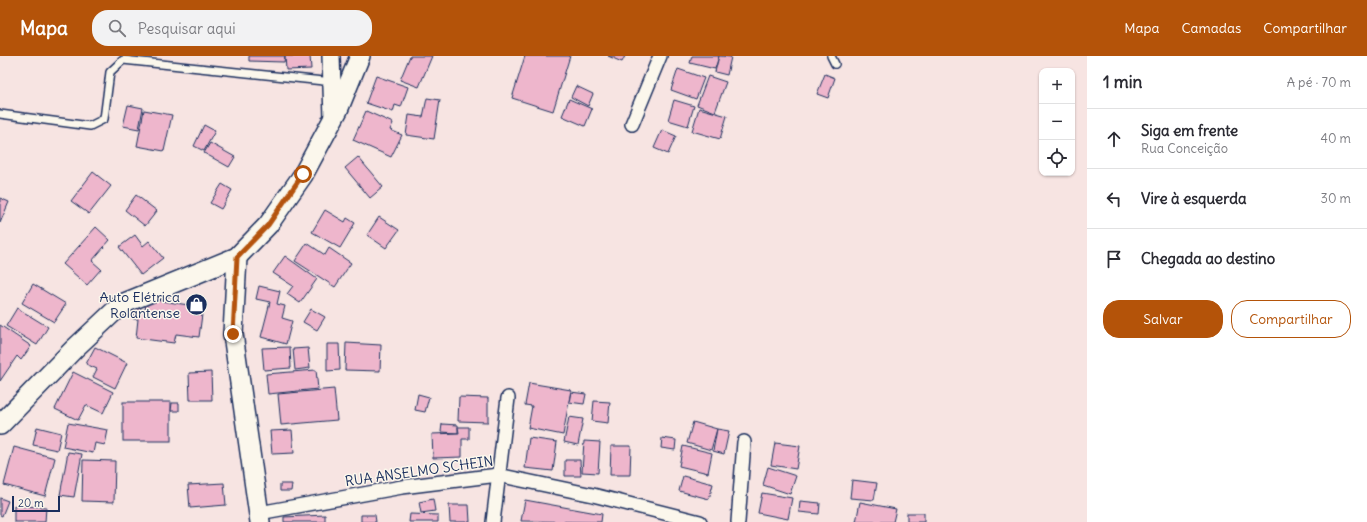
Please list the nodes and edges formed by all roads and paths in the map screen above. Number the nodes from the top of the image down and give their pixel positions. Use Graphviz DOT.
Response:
graph roads {
  1 [pos="331,56"];
  2 [pos="360,56"];
  3 [pos="660,56"];
  4 [pos="831,56"];
  5 [pos="835,64"];
  6 [pos="333,82"];
  7 [pos="0,114"];
  8 [pos="333,118"];
  9 [pos="632,124"];
  10 [pos="237,257"];
  11 [pos="508,398"];
  12 [pos="0,425"];
  13 [pos="744,442"];
  14 [pos="498,475"];
  15 [pos="259,517"];
  16 [pos="494,522"];
  17 [pos="700,522"];
  18 [pos="738,522"];
  1 -- 6 [label="street"];
  2 -- 8 [label="main road"];
  3 -- 9 [label="street"];
  4 -- 5 [label="lane"];
  6 -- 7 [label="lane"];
  6 -- 8 [label="street"];
  8 -- 10 [label="main road"];
  10 -- 12 [label="main road"];
  10 -- 15 [label="main road"];
  11 -- 14 [label="street"];
  13 -- 18 [label="street"];
  14 -- 15 [label="street, RUA ANSELMO SCHEIN"];
  14 -- 16 [label="street"];
  14 -- 17 [label="street, RUA ANSELMO SCHEIN"];
}
